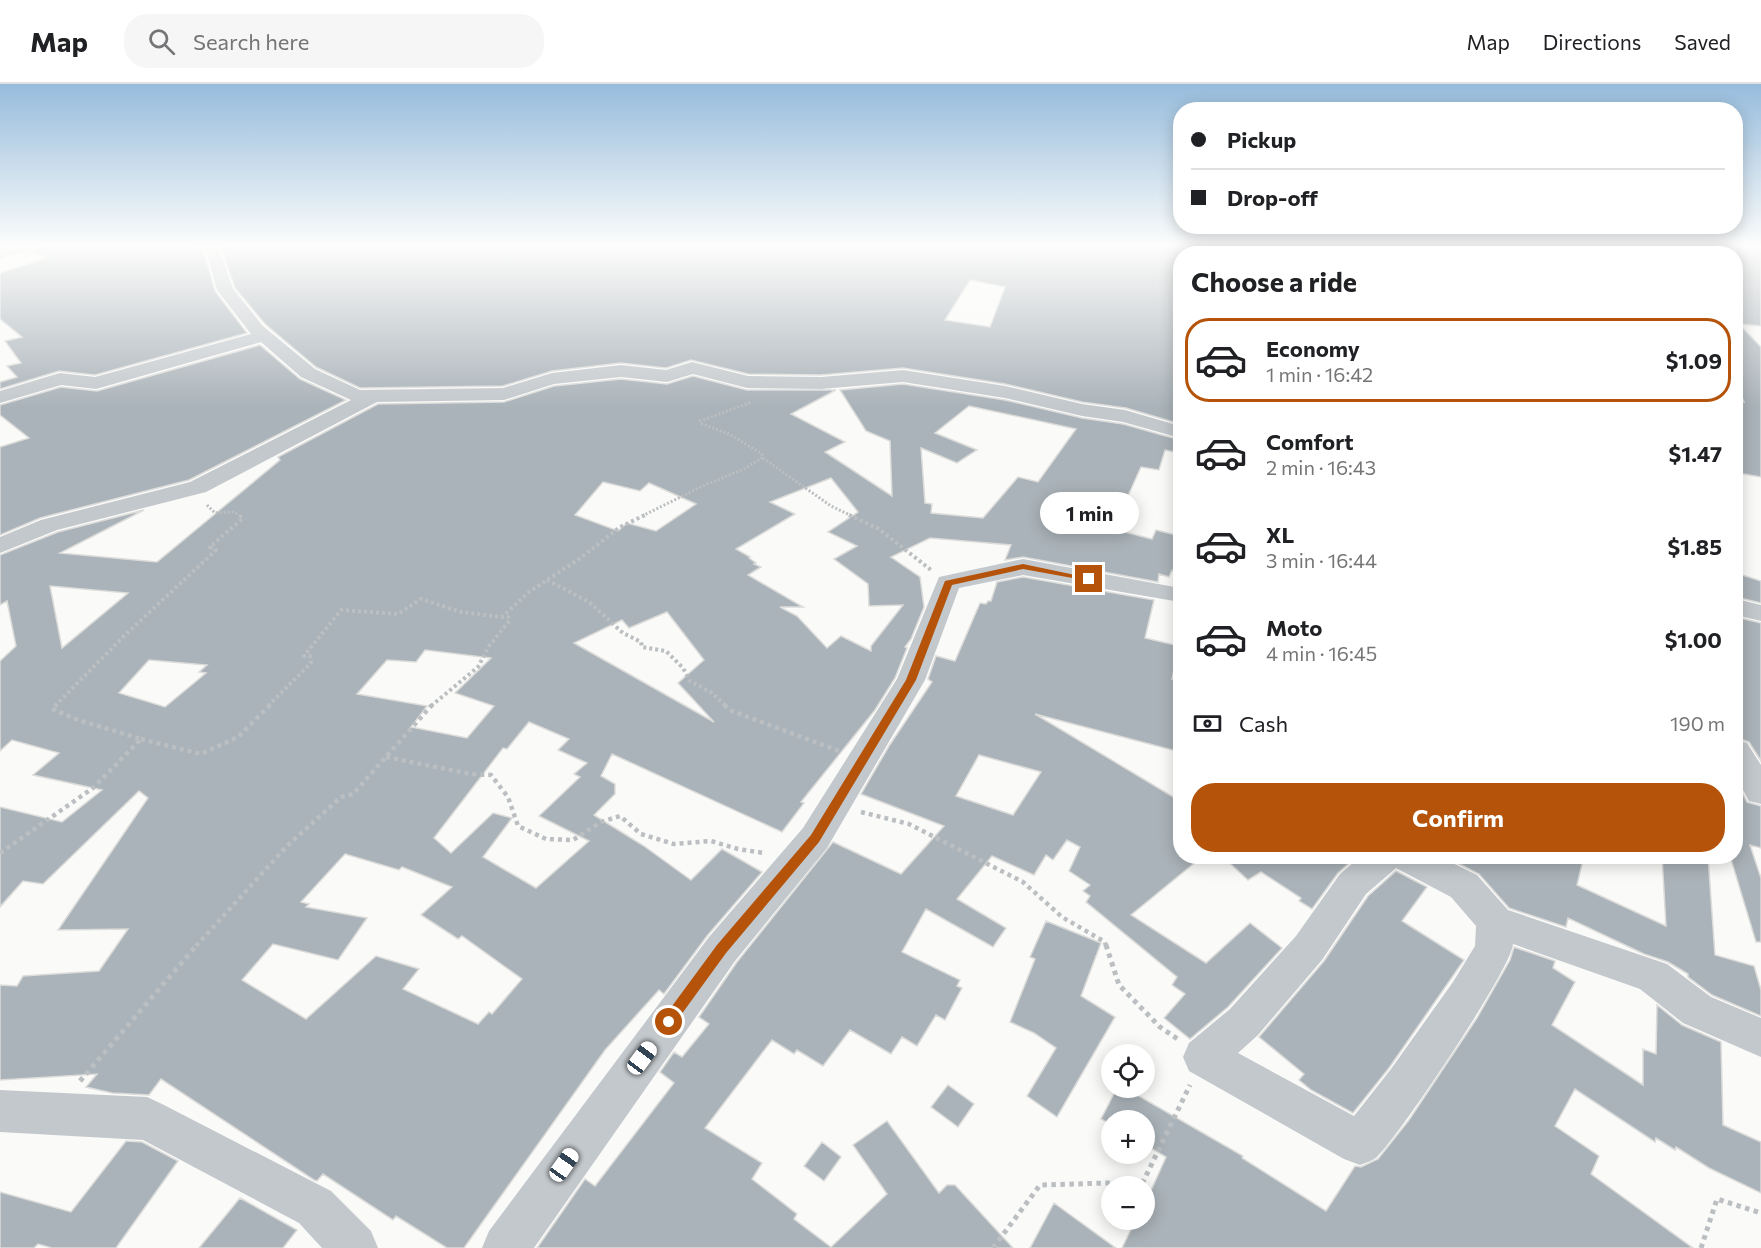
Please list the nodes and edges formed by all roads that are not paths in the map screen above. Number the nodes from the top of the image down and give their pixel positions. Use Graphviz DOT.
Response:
graph roads {
  1 [pos="233,299"];
  2 [pos="264,336"];
  3 [pos="357,396"];
  4 [pos="0,397"];
  5 [pos="1173,430"];
  6 [pos="0,546"];
  7 [pos="1173,594"];
  8 [pos="1743,609"];
  9 [pos="1761,613"];
  10 [pos="1743,762"];
  11 [pos="1761,792"];
  12 [pos="1377,864"];
  13 [pos="1420,864"];
  14 [pos="1495,922"];
  15 [pos="1761,1038"];
  16 [pos="0,1111"];
  17 [pos="354,1248"];
  18 [pos="506,1248"];
  1 -- 2 [label="street"];
  2 -- 3 [label="street"];
  2 -- 4 [label="street"];
  3 -- 5 [label="street"];
  3 -- 6 [label="street"];
  7 -- 18 [label="street"];
  8 -- 9 [label="street"];
  10 -- 11 [label="street"];
  12 -- 14 [label="street"];
  13 -- 14 [label="street"];
  14 -- 15 [label="street"];
  16 -- 17 [label="street"];
}
